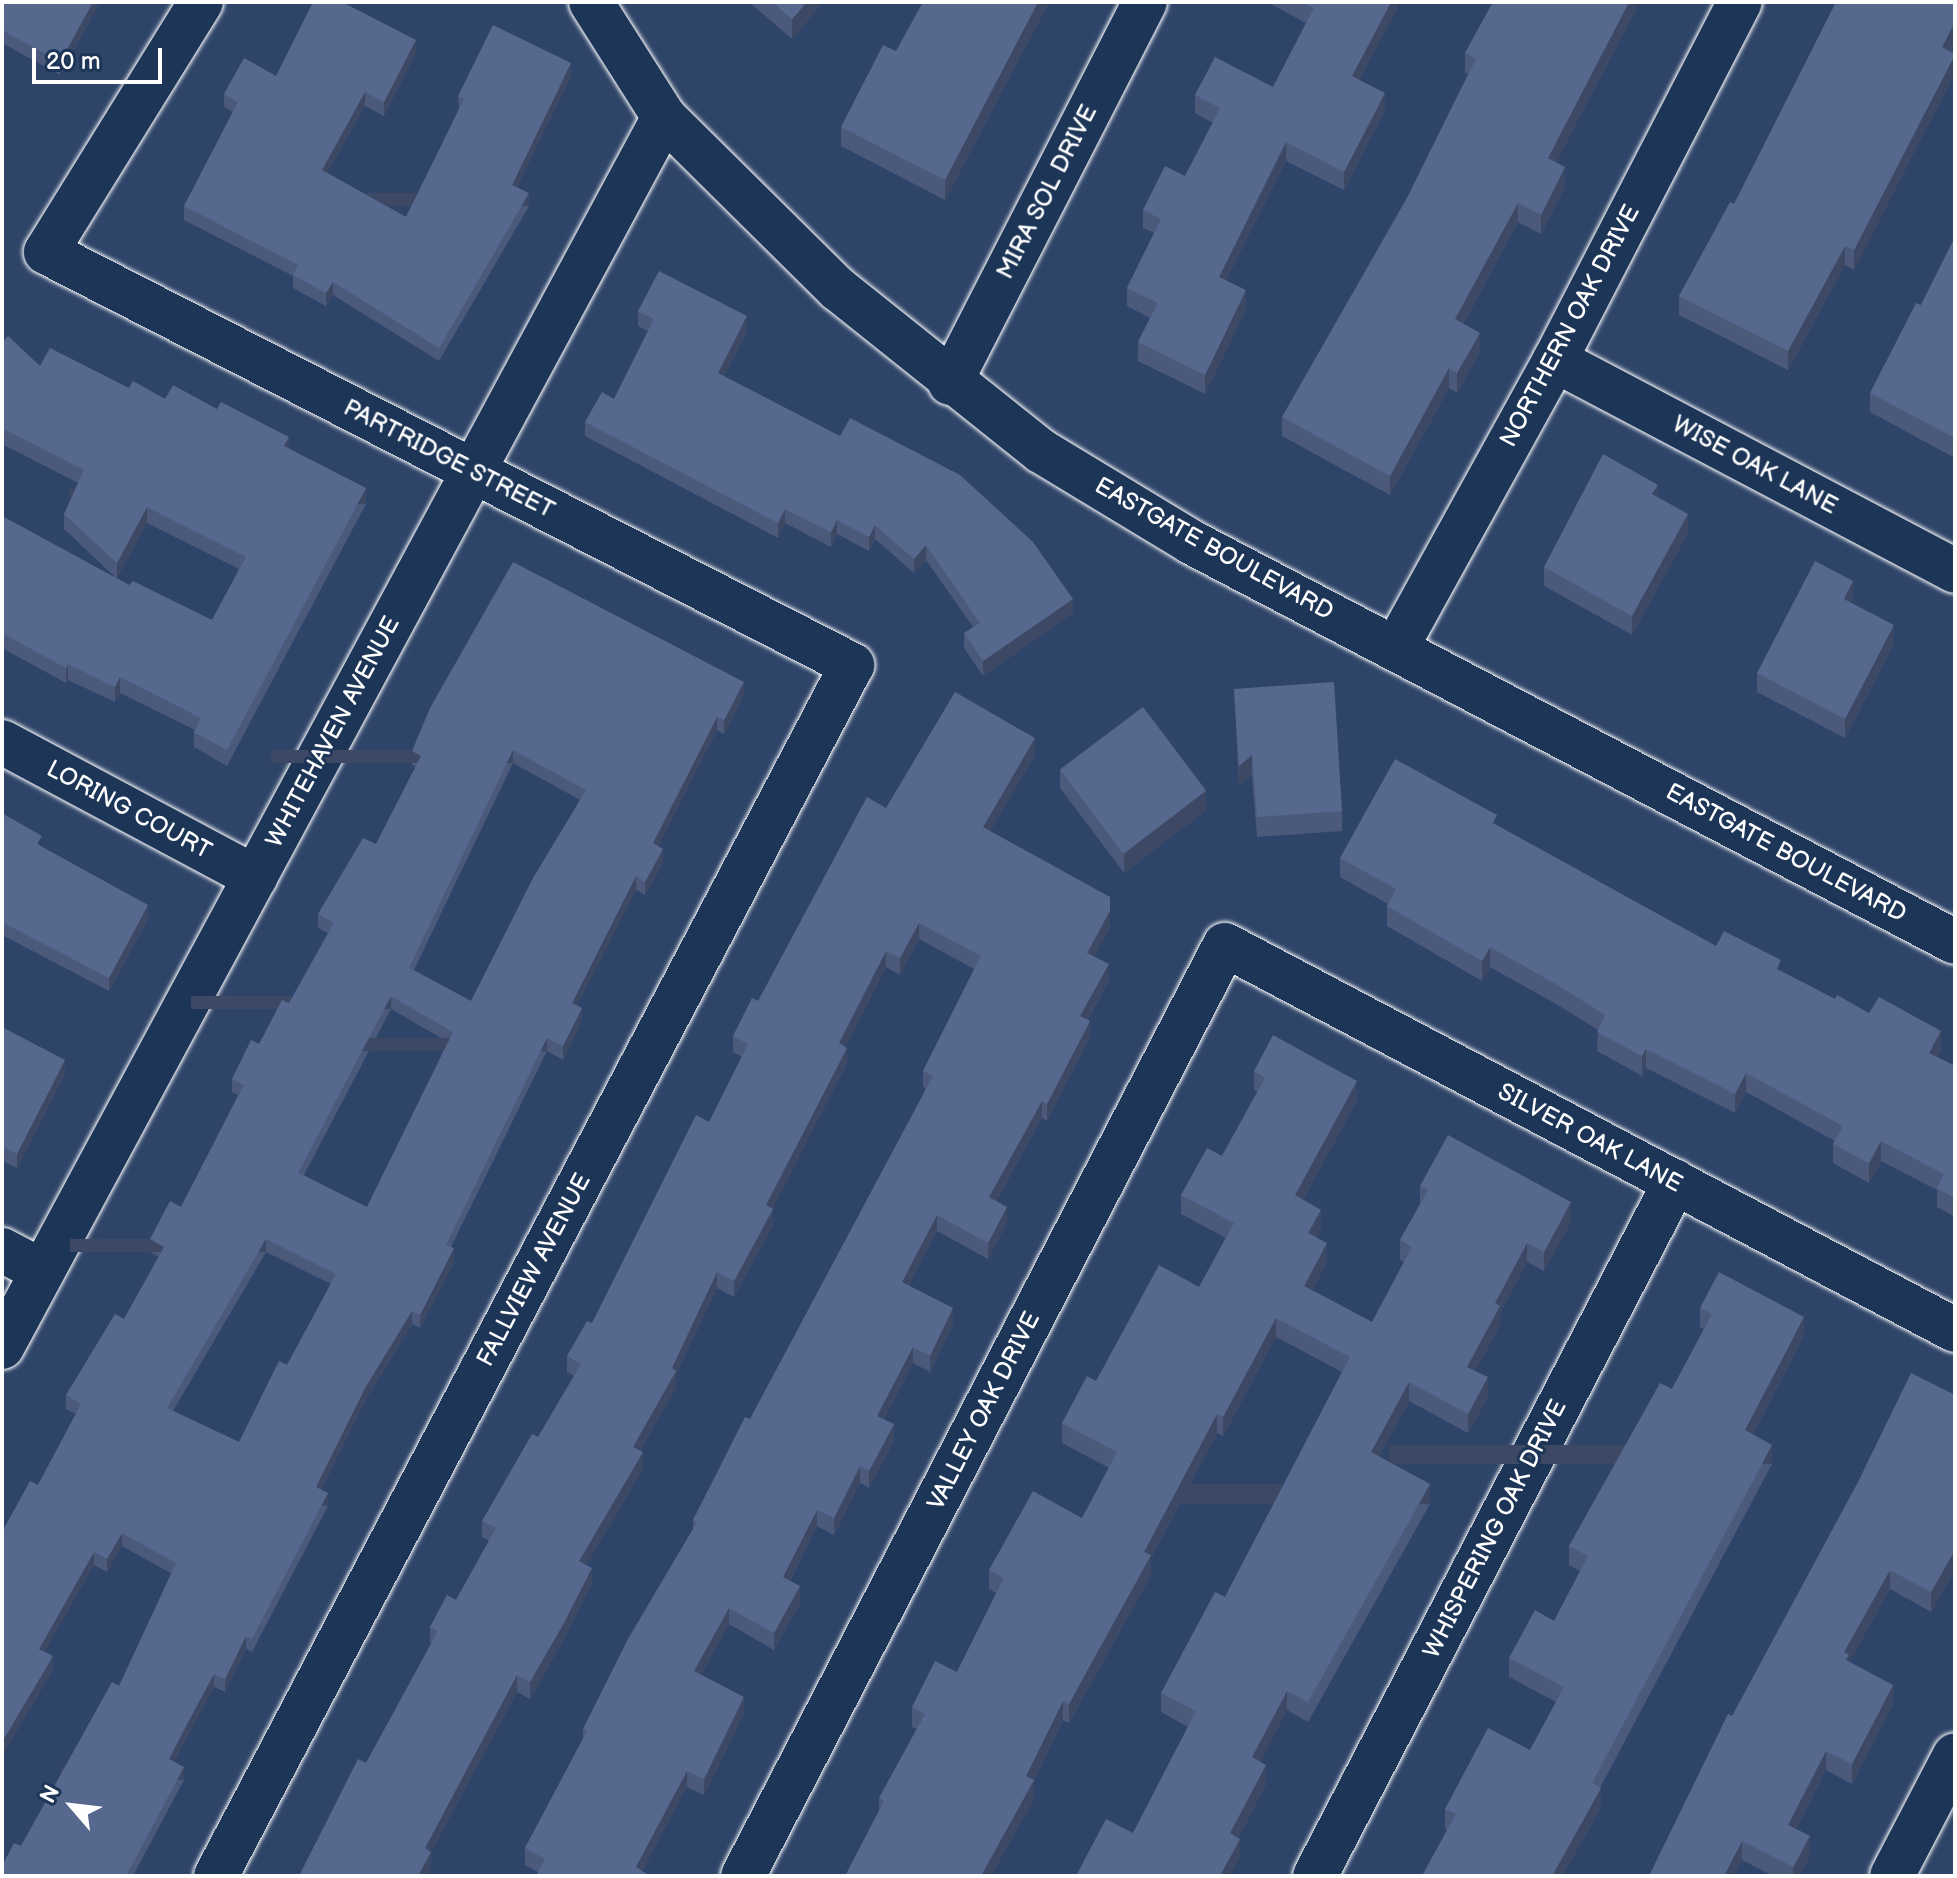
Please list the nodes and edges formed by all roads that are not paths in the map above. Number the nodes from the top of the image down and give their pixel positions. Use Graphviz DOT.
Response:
graph roads {
  1 [pos="201,2"];
  2 [pos="591,2"];
  3 [pos="1145,2"];
  4 [pos="1740,2"];
  5 [pos="664,117"];
  6 [pos="1555,360"];
  7 [pos="950,383"];
  8 [pos="473,472"];
  9 [pos="1955,571"];
  10 [pos="1396,648"];
  11 [pos="852,665"];
  12 [pos="2,742"];
  13 [pos="255,877"];
  14 [pos="1955,942"];
  15 [pos="1225,945"];
  16 [pos="1675,1182"];
  17 [pos="2,1250"];
  18 [pos="42,1271"];
  19 [pos="1955,1330"];
  20 [pos="2,1347"];
  21 [pos="1955,1755"];
  22 [pos="216,1876"];
  23 [pos="743,1876"];
  24 [pos="1315,1876"];
  25 [pos="1892,1876"];
  1 -- 8 [label="street, PARTRIDGE STREET"];
  2 -- 5 [label="street, EASTGATE BOULEVARD"];
  3 -- 7 [label="street, MIRA SOL DRIVE"];
  4 -- 6 [label="street, NORTHERN OAK DRIVE"];
  5 -- 7 [label="street, EASTGATE BOULEVARD"];
  5 -- 8 [label="street, WHITEHAVEN AVENUE"];
  6 -- 9 [label="street, WISE OAK LANE"];
  6 -- 10 [label="street, NORTHERN OAK DRIVE"];
  7 -- 10 [label="street, EASTGATE BOULEVARD"];
  8 -- 11 [label="street, PARTRIDGE STREET"];
  8 -- 13 [label="street, WHITEHAVEN AVENUE"];
  10 -- 14 [label="street, EASTGATE BOULEVARD"];
  11 -- 22 [label="street, FALLVIEW AVENUE"];
  12 -- 13 [label="street, LORING COURT"];
  13 -- 18 [label="street, WHITEHAVEN AVENUE"];
  15 -- 16 [label="street, SILVER OAK LANE"];
  15 -- 23 [label="street, VALLEY OAK DRIVE"];
  16 -- 19 [label="street, SILVER OAK LANE"];
  16 -- 24 [label="street, WHISPERING OAK DRIVE"];
  17 -- 18 [label="street"];
  18 -- 20 [label="street, WHITEHAVEN AVENUE"];
  21 -- 25 [label="street"];
}
